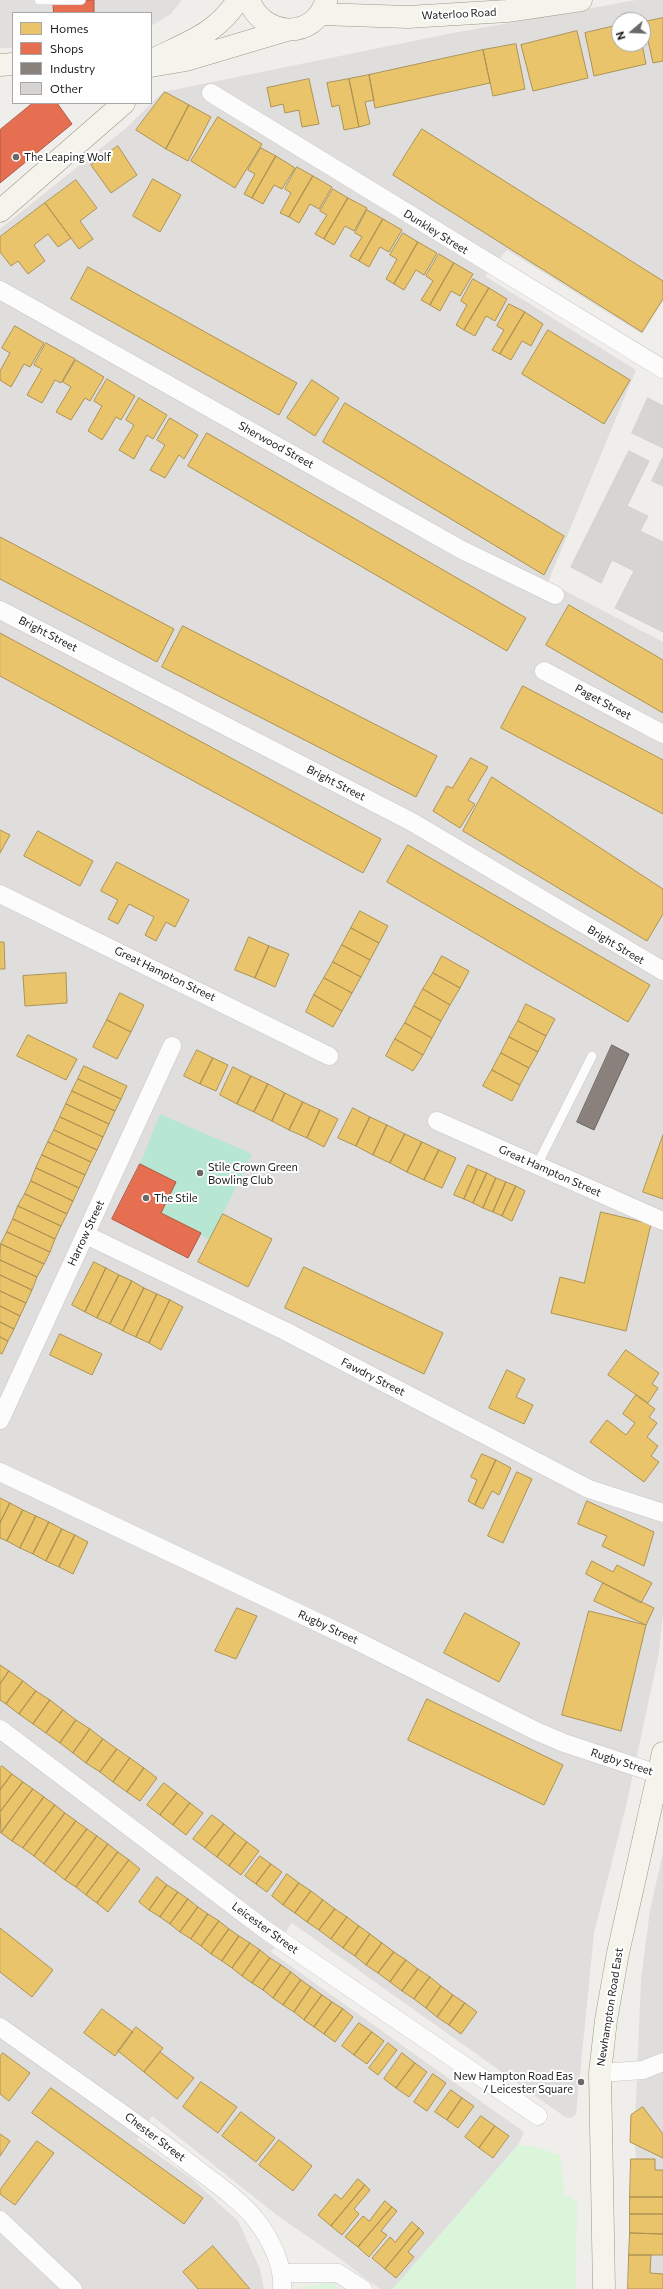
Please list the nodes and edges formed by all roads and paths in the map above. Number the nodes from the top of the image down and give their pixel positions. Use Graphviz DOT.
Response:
graph roads {
  1 [pos="39,0"];
  2 [pos="81,0"];
  3 [pos="238,0"];
  4 [pos="249,0"];
  5 [pos="366,0"];
  6 [pos="582,0"];
  7 [pos="323,7"];
  8 [pos="408,17"];
  9 [pos="287,30"];
  10 [pos="152,61"];
  11 [pos="12,64"];
  12 [pos="0,65"];
  13 [pos="152,66"];
  14 [pos="211,93"];
  15 [pos="123,104"];
  16 [pos="0,211"];
  17 [pos="0,290"];
  18 [pos="663,369"];
  19 [pos="555,595"];
  20 [pos="0,610"];
  21 [pos="544,671"];
  22 [pos="663,734"];
  23 [pos="0,894"];
  24 [pos="663,971"];
  25 [pos="172,1046"];
  26 [pos="329,1056"];
  27 [pos="592,1056"];
  28 [pos="436,1121"];
  29 [pos="537,1165"];
  30 [pos="663,1222"];
  31 [pos="86,1235"];
  32 [pos="0,1420"];
  33 [pos="0,1472"];
  34 [pos="663,1512"];
  35 [pos="0,1729"];
  36 [pos="663,1753"];
  37 [pos="658,1774"];
  38 [pos="0,2027"];
  39 [pos="663,2062"];
  40 [pos="600,2072"];
  41 [pos="538,2116"];
  42 [pos="0,2220"];
  43 [pos="282,2281"];
  44 [pos="73,2289"];
  45 [pos="363,2289"];
  46 [pos="604,2289"];
  1 -- 2 [label="lane"];
  3 -- 10 [label="street"];
  4 -- 9 [label="street"];
  5 -- 8 [label="street, Waterloo Road"];
  6 -- 8 [label="street, Waterloo Road"];
  7 -- 8 [label="street, Waterloo Road"];
  7 -- 9 [label="street"];
  9 -- 13 [label="street"];
  11 -- 12 [label="street"];
  14 -- 18 [label="street, Dunkley Street"];
  15 -- 16 [label="street"];
  17 -- 19 [label="street, Sherwood Street"];
  20 -- 24 [label="street, Bright Street"];
  21 -- 22 [label="street, Paget Street"];
  23 -- 26 [label="street, Great Hampton Street"];
  25 -- 31 [label="street, Harrow Street"];
  27 -- 29 [label="lane"];
  28 -- 29 [label="street, Great Hampton Street"];
  29 -- 30 [label="street, Great Hampton Street"];
  31 -- 32 [label="street, Harrow Street"];
  31 -- 34 [label="street, Fawdry Street"];
  33 -- 37 [label="street, Rugby Street"];
  35 -- 41 [label="street, Leicester Street"];
  36 -- 37 [label="street, Newhampton Road East"];
  37 -- 40 [label="street, Newhampton Road East"];
  38 -- 43 [label="street, Chester Street"];
  39 -- 40 [label="street"];
  40 -- 46 [label="street, Newhampton Road East"];
  42 -- 44 [label="street"];
  43 -- 45 [label="street, Chester Street"];
}
